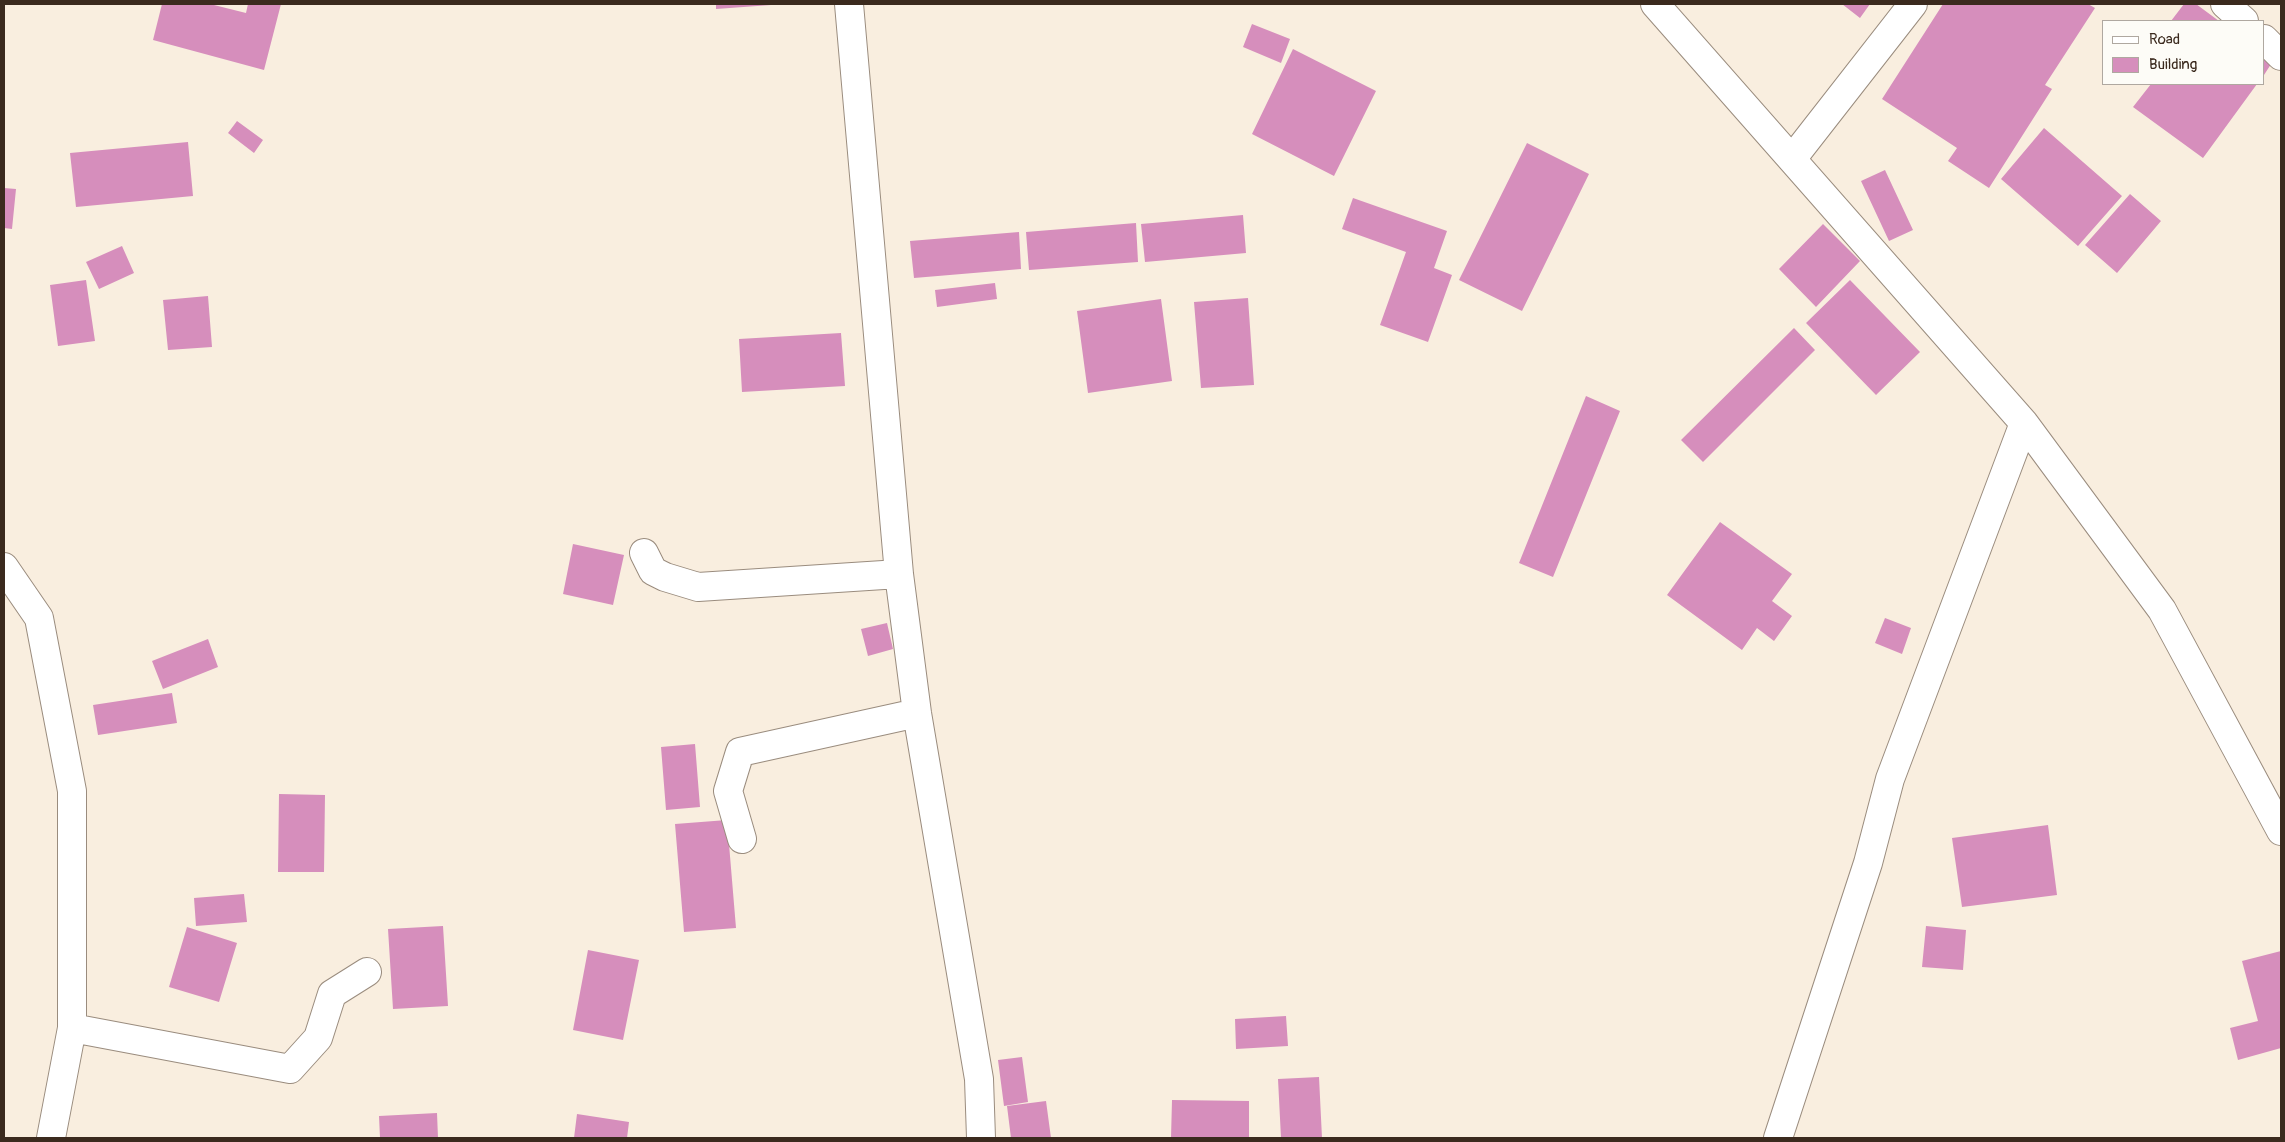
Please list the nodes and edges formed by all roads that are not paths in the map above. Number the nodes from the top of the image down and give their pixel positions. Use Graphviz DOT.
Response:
graph roads {
  1 [pos="849,4"];
  2 [pos="1655,4"];
  3 [pos="1913,4"];
  4 [pos="2225,4"];
  5 [pos="2243,20"];
  6 [pos="2265,40"];
  7 [pos="2281,56"];
  8 [pos="1792,159"];
  9 [pos="2024,423"];
  10 [pos="644,553"];
  11 [pos="4,567"];
  12 [pos="899,574"];
  13 [pos="917,713"];
  14 [pos="2281,831"];
  15 [pos="742,839"];
  16 [pos="367,972"];
  17 [pos="72,1028"];
  18 [pos="51,1138"];
  19 [pos="981,1138"];
  20 [pos="1778,1138"];
  1 -- 12 [label="street"];
  2 -- 8 [label="street"];
  3 -- 8 [label="street"];
  4 -- 5 [label="street"];
  6 -- 7 [label="street"];
  8 -- 9 [label="street"];
  9 -- 14 [label="street"];
  9 -- 20 [label="street"];
  10 -- 12 [label="street"];
  11 -- 17 [label="street"];
  12 -- 13 [label="street"];
  13 -- 15 [label="street"];
  13 -- 19 [label="street"];
  16 -- 17 [label="street"];
  17 -- 18 [label="street"];
}
